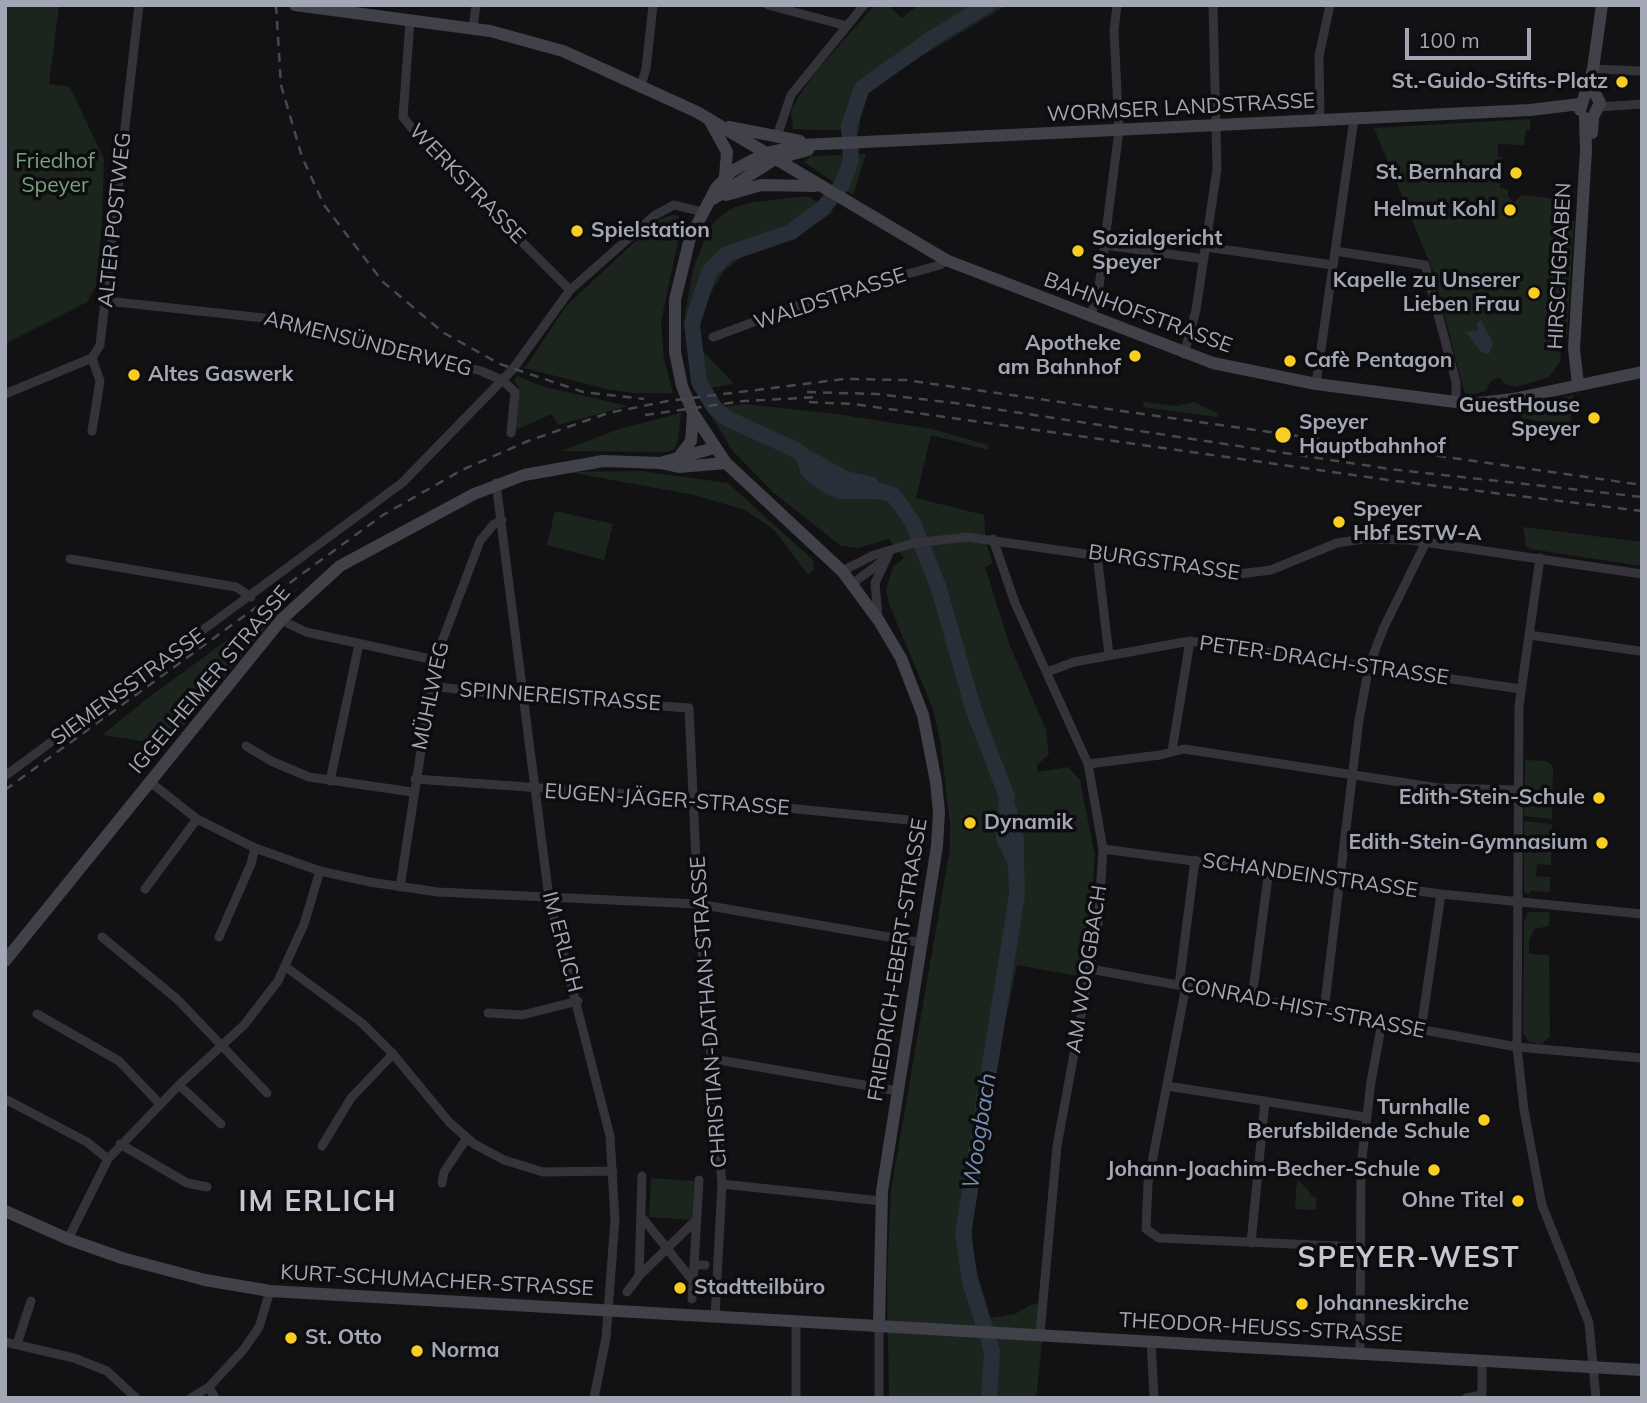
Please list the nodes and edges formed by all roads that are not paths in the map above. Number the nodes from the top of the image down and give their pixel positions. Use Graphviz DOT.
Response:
graph roads {
  1 [pos="139,5"];
  2 [pos="295,5"];
  3 [pos="476,5"];
  4 [pos="653,5"];
  5 [pos="768,5"];
  6 [pos="864,5"];
  7 [pos="1117,5"];
  8 [pos="1213,5"];
  9 [pos="1330,5"];
  10 [pos="1602,5"];
  11 [pos="410,20"];
  12 [pos="847,26"];
  13 [pos="473,29"];
  14 [pos="1593,69"];
  15 [pos="1642,71"];
  16 [pos="641,85"];
  17 [pos="1642,104"];
  18 [pos="1590,106"];
  19 [pos="707,118"];
  20 [pos="1354,119"];
  21 [pos="1320,120"];
  22 [pos="1217,125"];
  23 [pos="723,127"];
  24 [pos="1119,130"];
  25 [pos="777,136"];
  26 [pos="831,144"];
  27 [pos="771,156"];
  28 [pos="725,176"];
  29 [pos="822,188"];
  30 [pos="706,207"];
  31 [pos="1105,245"];
  32 [pos="1206,247"];
  33 [pos="1335,251"];
  34 [pos="1204,259"];
  35 [pos="946,260"];
  36 [pos="1333,265"];
  37 [pos="570,290"];
  38 [pos="107,301"];
  39 [pos="1090,317"];
  40 [pos="713,337"];
  41 [pos="1184,354"];
  42 [pos="92,358"];
  43 [pos="1642,372"];
  44 [pos="502,380"];
  45 [pos="1316,384"];
  46 [pos="1578,384"];
  47 [pos="5,394"];
  48 [pos="1456,402"];
  49 [pos="693,413"];
  50 [pos="92,431"];
  51 [pos="511,433"];
  52 [pos="714,448"];
  53 [pos="679,457"];
  54 [pos="660,463"];
  55 [pos="726,463"];
  56 [pos="496,483"];
  57 [pos="502,520"];
  58 [pos="993,539"];
  59 [pos="1426,542"];
  60 [pos="890,553"];
  61 [pos="1097,554"];
  62 [pos="1540,558"];
  63 [pos="70,559"];
  64 [pos="842,571"];
  65 [pos="1642,574"];
  66 [pos="852,584"];
  67 [pos="251,597"];
  68 [pos="281,620"];
  69 [pos="879,621"];
  70 [pos="1530,635"];
  71 [pos="1190,641"];
  72 [pos="359,644"];
  73 [pos="1639,651"];
  74 [pos="1109,655"];
  75 [pos="435,660"];
  76 [pos="1369,666"];
  77 [pos="1046,672"];
  78 [pos="430,686"];
  79 [pos="1521,689"];
  80 [pos="526,697"];
  81 [pos="690,708"];
  82 [pos="246,746"];
  83 [pos="1172,751"];
  84 [pos="1088,764"];
  85 [pos="1353,774"];
  86 [pos="5,776"];
  87 [pos="415,779"];
  88 [pos="330,781"];
  89 [pos="150,782"];
  90 [pos="537,790"];
  91 [pos="1518,790"];
  92 [pos="412,792"];
  93 [pos="695,799"];
  94 [pos="197,819"];
  95 [pos="919,821"];
  96 [pos="255,848"];
  97 [pos="1103,849"];
  98 [pos="1195,860"];
  99 [pos="1269,869"];
  100 [pos="320,871"];
  101 [pos="1340,880"];
  102 [pos="400,887"];
  103 [pos="145,888"];
  104 [pos="1441,894"];
  105 [pos="549,898"];
  106 [pos="1517,902"];
  107 [pos="698,904"];
  108 [pos="1642,914"];
  109 [pos="102,937"];
  110 [pos="219,937"];
  111 [pos="923,943"];
  112 [pos="5,961"];
  113 [pos="286,967"];
  114 [pos="1090,969"];
  115 [pos="1183,985"];
  116 [pos="1252,998"];
  117 [pos="578,1001"];
  118 [pos="1324,1011"];
  119 [pos="488,1013"];
  120 [pos="37,1014"];
  121 [pos="1382,1022"];
  122 [pos="1421,1030"];
  123 [pos="221,1045"];
  124 [pos="1517,1047"];
  125 [pos="393,1054"];
  126 [pos="1642,1058"];
  127 [pos="713,1059"];
  128 [pos="179,1085"];
  129 [pos="1167,1086"];
  130 [pos="898,1091"];
  131 [pos="267,1093"];
  132 [pos="5,1099"];
  133 [pos="1265,1101"];
  134 [pos="160,1104"];
  135 [pos="1366,1117"];
  136 [pos="221,1124"];
  137 [pos="467,1138"];
  138 [pos="120,1144"];
  139 [pos="322,1146"];
  140 [pos="108,1159"];
  141 [pos="613,1171"];
  142 [pos="642,1176"];
  143 [pos="699,1180"];
  144 [pos="442,1183"];
  145 [pos="722,1184"];
  146 [pos="207,1187"];
  147 [pos="881,1201"];
  148 [pos="5,1211"];
  149 [pos="641,1216"];
  150 [pos="697,1219"];
  151 [pos="68,1239"];
  152 [pos="1251,1243"];
  153 [pos="1359,1247"];
  154 [pos="667,1249"];
  155 [pos="694,1265"];
  156 [pos="705,1265"];
  157 [pos="639,1276"];
  158 [pos="693,1281"];
  159 [pos="270,1291"];
  160 [pos="627,1292"];
  161 [pos="692,1298"];
  162 [pos="31,1301"];
  163 [pos="608,1310"];
  164 [pos="715,1317"];
  165 [pos="796,1321"];
  166 [pos="879,1325"];
  167 [pos="1040,1334"];
  168 [pos="1151,1340"];
  169 [pos="5,1342"];
  170 [pos="17,1344"];
  171 [pos="1360,1353"];
  172 [pos="1482,1360"];
  173 [pos="1594,1367"];
  174 [pos="1642,1370"];
  175 [pos="209,1387"];
  176 [pos="1482,1397"];
  177 [pos="136,1398"];
  178 [pos="191,1398"];
  179 [pos="215,1398"];
  180 [pos="595,1398"];
  181 [pos="796,1398"];
  182 [pos="879,1398"];
  183 [pos="1154,1398"];
  184 [pos="1466,1398"];
  185 [pos="1595,1398"];
  1 -- 38 [label="street, ALTER POSTWEG"];
  2 -- 11 [label="main road"];
  3 -- 13 [label="street"];
  4 -- 16 [label="street"];
  5 -- 12 [label="street"];
  6 -- 12 [label="street"];
  7 -- 24 [label="street"];
  8 -- 22 [label="street"];
  9 -- 21 [label="street"];
  10 -- 14 [label="main road, HIRSCHGRABEN"];
  11 -- 13 [label="main road"];
  11 -- 37 [label="street, WERKSTRASSE"];
  12 -- 25 [label="street"];
  13 -- 16 [label="main road"];
  14 -- 15 [label="street"];
  14 -- 18 [label="main road, HIRSCHGRABEN"];
  16 -- 19 [label="main road"];
  17 -- 18 [label="street"];
  18 -- 20 [label="main road, WORMSER LANDSTRASSE"];
  18 -- 46 [label="main road, HIRSCHGRABEN"];
  19 -- 23 [label="main road"];
  19 -- 28 [label="main road"];
  20 -- 21 [label="main road, WORMSER LANDSTRASSE"];
  20 -- 33 [label="street"];
  21 -- 22 [label="main road, WORMSER LANDSTRASSE"];
  22 -- 24 [label="main road, WORMSER LANDSTRASSE"];
  22 -- 32 [label="street"];
  23 -- 25 [label="main road"];
  23 -- 27 [label="main road"];
  24 -- 26 [label="main road, WORMSER LANDSTRASSE"];
  24 -- 31 [label="street"];
  25 -- 26 [label="main road"];
  26 -- 27 [label="main road, WORMSER LANDSTRASSE"];
  27 -- 28 [label="main road, FRIEDRICH-EBERT-STRASSE"];
  27 -- 29 [label="main road, BAHNHOFSTRASSE"];
  27 -- 30 [label="main road"];
  28 -- 30 [label="main road, FRIEDRICH-EBERT-STRASSE"];
  29 -- 30 [label="main road"];
  29 -- 35 [label="main road, BAHNHOFSTRASSE"];
  30 -- 37 [label="street, SIEMENSSTRASSE"];
  30 -- 49 [label="main road, FRIEDRICH-EBERT-STRASSE"];
  31 -- 34 [label="street"];
  31 -- 39 [label="street"];
  32 -- 34 [label="street"];
  32 -- 36 [label="street"];
  33 -- 36 [label="street"];
  33 -- 48 [label="street"];
  34 -- 41 [label="street"];
  35 -- 39 [label="main road, BAHNHOFSTRASSE"];
  35 -- 40 [label="street, WALDSTRASSE"];
  36 -- 45 [label="street"];
  37 -- 44 [label="street, SIEMENSSTRASSE"];
  38 -- 42 [label="street, ALTER POSTWEG"];
  38 -- 44 [label="street, ARMENSÜNDERWEG"];
  39 -- 41 [label="main road, BAHNHOFSTRASSE"];
  41 -- 45 [label="main road, BAHNHOFSTRASSE"];
  42 -- 47 [label="street"];
  42 -- 50 [label="street, ALTER POSTWEG"];
  43 -- 46 [label="main road, BAHNHOFSTRASSE"];
  44 -- 51 [label="street"];
  44 -- 67 [label="street, SIEMENSSTRASSE"];
  45 -- 48 [label="main road, BAHNHOFSTRASSE"];
  46 -- 48 [label="main road, BAHNHOFSTRASSE"];
  49 -- 52 [label="main road, FRIEDRICH-EBERT-STRASSE"];
  49 -- 53 [label="main road"];
  52 -- 53 [label="main road, IGGELHEIMER STRASSE"];
  52 -- 55 [label="main road, FRIEDRICH-EBERT-STRASSE"];
  53 -- 54 [label="main road, IGGELHEIMER STRASSE"];
  54 -- 55 [label="main road, IGGELHEIMER STRASSE"];
  54 -- 56 [label="main road, IGGELHEIMER STRASSE"];
  55 -- 64 [label="main road, FRIEDRICH-EBERT-STRASSE"];
  56 -- 57 [label="street, IM ERLICH"];
  56 -- 68 [label="main road, IGGELHEIMER STRASSE"];
  57 -- 75 [label="street, MÜHLWEG"];
  57 -- 80 [label="street, IM ERLICH"];
  58 -- 60 [label="street, BURGSTRASSE"];
  58 -- 61 [label="street, BURGSTRASSE"];
  58 -- 77 [label="street, AM WOOGBACH"];
  59 -- 61 [label="street, BURGSTRASSE"];
  59 -- 62 [label="street, BURGSTRASSE"];
  59 -- 76 [label="street"];
  60 -- 64 [label="street, BURGSTRASSE"];
  60 -- 66 [label="street, BURGSTRASSE"];
  60 -- 69 [label="street"];
  61 -- 74 [label="street"];
  62 -- 65 [label="street, BURGSTRASSE"];
  62 -- 70 [label="street"];
  63 -- 67 [label="street"];
  64 -- 66 [label="main road, FRIEDRICH-EBERT-STRASSE"];
  66 -- 69 [label="main road, FRIEDRICH-EBERT-STRASSE"];
  67 -- 86 [label="street, SIEMENSSTRASSE"];
  68 -- 72 [label="street"];
  68 -- 89 [label="main road, IGGELHEIMER STRASSE"];
  69 -- 111 [label="main road, FRIEDRICH-EBERT-STRASSE"];
  70 -- 73 [label="street"];
  70 -- 79 [label="street"];
  71 -- 74 [label="street, PETER-DRACH-STRASSE"];
  71 -- 76 [label="street, PETER-DRACH-STRASSE"];
  71 -- 83 [label="street"];
  72 -- 75 [label="street"];
  72 -- 88 [label="street"];
  74 -- 77 [label="street, PETER-DRACH-STRASSE"];
  75 -- 78 [label="street, MÜHLWEG"];
  76 -- 79 [label="street, PETER-DRACH-STRASSE"];
  76 -- 85 [label="street"];
  77 -- 84 [label="street, AM WOOGBACH"];
  78 -- 80 [label="street, SPINNEREISTRASSE"];
  78 -- 87 [label="street, MÜHLWEG"];
  79 -- 91 [label="street"];
  80 -- 81 [label="street, SPINNEREISTRASSE"];
  80 -- 90 [label="street, IM ERLICH"];
  81 -- 93 [label="street, CHRISTIAN-DATHAN-STRASSE"];
  82 -- 88 [label="street"];
  83 -- 84 [label="street"];
  83 -- 85 [label="street"];
  84 -- 97 [label="street, AM WOOGBACH"];
  85 -- 91 [label="street"];
  85 -- 101 [label="street"];
  87 -- 90 [label="street, EUGEN-JÄGER-STRASSE"];
  87 -- 92 [label="street, MÜHLWEG"];
  88 -- 92 [label="street"];
  89 -- 94 [label="street"];
  89 -- 112 [label="main road, IGGELHEIMER STRASSE"];
  90 -- 93 [label="street, EUGEN-JÄGER-STRASSE"];
  90 -- 105 [label="street, IM ERLICH"];
  91 -- 106 [label="street"];
  92 -- 102 [label="street, MÜHLWEG"];
  93 -- 95 [label="street, EUGEN-JÄGER-STRASSE"];
  93 -- 107 [label="street, CHRISTIAN-DATHAN-STRASSE"];
  94 -- 96 [label="street"];
  94 -- 103 [label="street"];
  96 -- 100 [label="street"];
  96 -- 110 [label="street"];
  97 -- 98 [label="street, SCHANDEINSTRASSE"];
  97 -- 114 [label="street, AM WOOGBACH"];
  98 -- 99 [label="street, SCHANDEINSTRASSE"];
  98 -- 115 [label="street"];
  99 -- 101 [label="street, SCHANDEINSTRASSE"];
  99 -- 116 [label="street"];
  100 -- 102 [label="street"];
  100 -- 113 [label="street"];
  101 -- 104 [label="street, SCHANDEINSTRASSE"];
  101 -- 118 [label="street"];
  102 -- 105 [label="street"];
  104 -- 106 [label="street, SCHANDEINSTRASSE"];
  104 -- 122 [label="street"];
  105 -- 107 [label="street"];
  105 -- 117 [label="street, IM ERLICH"];
  106 -- 108 [label="street, SCHANDEINSTRASSE"];
  106 -- 124 [label="street"];
  107 -- 111 [label="street"];
  107 -- 127 [label="street, CHRISTIAN-DATHAN-STRASSE"];
  109 -- 123 [label="street"];
  111 -- 130 [label="main road, FRIEDRICH-EBERT-STRASSE"];
  113 -- 123 [label="street"];
  113 -- 125 [label="street"];
  114 -- 115 [label="street, CONRAD-HIST-STRASSE"];
  114 -- 167 [label="street, AM WOOGBACH"];
  115 -- 116 [label="street, CONRAD-HIST-STRASSE"];
  115 -- 129 [label="street"];
  116 -- 118 [label="street, CONRAD-HIST-STRASSE"];
  117 -- 119 [label="street"];
  117 -- 141 [label="street, IM ERLICH"];
  118 -- 121 [label="street, CONRAD-HIST-STRASSE"];
  120 -- 134 [label="street"];
  121 -- 122 [label="street, CONRAD-HIST-STRASSE"];
  121 -- 135 [label="street"];
  122 -- 124 [label="street, CONRAD-HIST-STRASSE"];
  123 -- 128 [label="street"];
  123 -- 131 [label="street"];
  124 -- 126 [label="street, CONRAD-HIST-STRASSE"];
  124 -- 173 [label="street"];
  125 -- 137 [label="street"];
  125 -- 139 [label="street"];
  127 -- 130 [label="street"];
  127 -- 145 [label="street, CHRISTIAN-DATHAN-STRASSE"];
  128 -- 134 [label="street"];
  128 -- 136 [label="street"];
  129 -- 133 [label="street"];
  129 -- 152 [label="street"];
  130 -- 147 [label="main road, FRIEDRICH-EBERT-STRASSE"];
  132 -- 140 [label="street"];
  133 -- 135 [label="street"];
  133 -- 152 [label="street"];
  134 -- 138 [label="street"];
  135 -- 153 [label="street"];
  137 -- 141 [label="street"];
  137 -- 144 [label="street"];
  138 -- 140 [label="street"];
  138 -- 146 [label="street"];
  140 -- 151 [label="street"];
  141 -- 163 [label="street, IM ERLICH"];
  142 -- 149 [label="street"];
  143 -- 150 [label="street"];
  145 -- 147 [label="street"];
  145 -- 164 [label="street, CHRISTIAN-DATHAN-STRASSE"];
  147 -- 166 [label="main road, FRIEDRICH-EBERT-STRASSE"];
  148 -- 151 [label="main road, KURT-SCHUMACHER-STRASSE"];
  149 -- 154 [label="street"];
  149 -- 157 [label="street"];
  150 -- 154 [label="street"];
  150 -- 155 [label="street"];
  151 -- 159 [label="main road, KURT-SCHUMACHER-STRASSE"];
  152 -- 153 [label="street"];
  153 -- 171 [label="street"];
  154 -- 157 [label="street"];
  154 -- 158 [label="street"];
  155 -- 156 [label="street"];
  155 -- 158 [label="street"];
  157 -- 160 [label="street"];
  158 -- 161 [label="street"];
  159 -- 163 [label="main road, KURT-SCHUMACHER-STRASSE"];
  159 -- 175 [label="street"];
  162 -- 170 [label="street"];
  163 -- 164 [label="main road, KURT-SCHUMACHER-STRASSE"];
  163 -- 180 [label="street, IM ERLICH"];
  164 -- 165 [label="main road, KURT-SCHUMACHER-STRASSE"];
  165 -- 166 [label="main road, KURT-SCHUMACHER-STRASSE"];
  165 -- 181 [label="street"];
  166 -- 167 [label="main road, THEODOR-HEUSS-STRASSE"];
  166 -- 182 [label="street, FRIEDRICH-EBERT-STRASSE"];
  167 -- 168 [label="main road, THEODOR-HEUSS-STRASSE"];
  168 -- 171 [label="main road, THEODOR-HEUSS-STRASSE"];
  168 -- 183 [label="street"];
  169 -- 170 [label="street"];
  170 -- 177 [label="street"];
  171 -- 172 [label="main road, THEODOR-HEUSS-STRASSE"];
  172 -- 173 [label="main road, THEODOR-HEUSS-STRASSE"];
  172 -- 176 [label="street"];
  173 -- 174 [label="main road, THEODOR-HEUSS-STRASSE"];
  173 -- 185 [label="street"];
  175 -- 178 [label="street"];
  175 -- 179 [label="street"];
  176 -- 184 [label="street"];
}
